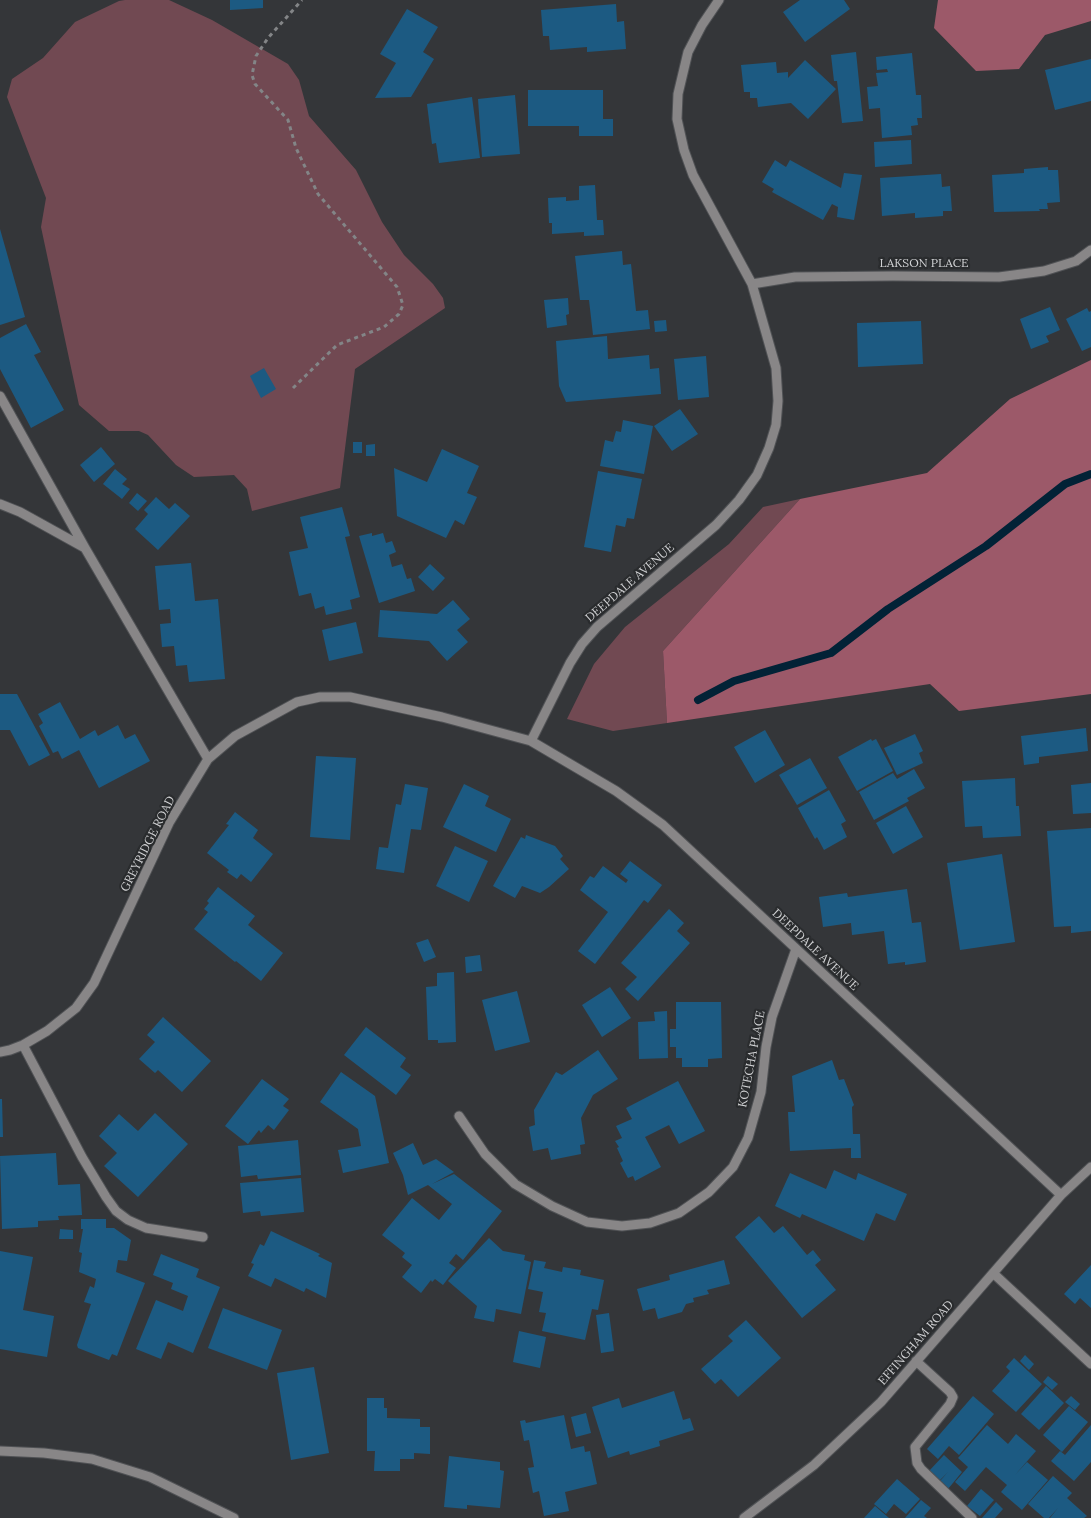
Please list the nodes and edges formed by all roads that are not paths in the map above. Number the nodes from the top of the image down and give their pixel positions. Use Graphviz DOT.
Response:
graph roads {
  1 [pos="719,0"];
  2 [pos="1091,250"];
  3 [pos="752,284"];
  4 [pos="0,396"];
  5 [pos="0,504"];
  6 [pos="85,548"];
  7 [pos="531,741"];
  8 [pos="208,759"];
  9 [pos="796,949"];
  10 [pos="23,1045"];
  11 [pos="0,1052"];
  12 [pos="459,1116"];
  13 [pos="1091,1168"];
  14 [pos="1061,1195"];
  15 [pos="203,1237"];
  16 [pos="993,1273"];
  17 [pos="916,1361"];
  18 [pos="1091,1364"];
  19 [pos="0,1451"];
  20 [pos="234,1518"];
  21 [pos="744,1518"];
  22 [pos="972,1518"];
  1 -- 3 [label="street, DEEPDALE AVENUE"];
  2 -- 3 [label="street, LAKSON PLACE"];
  3 -- 7 [label="street, DEEPDALE AVENUE"];
  4 -- 6 [label="street"];
  5 -- 6 [label="street"];
  6 -- 8 [label="street"];
  7 -- 8 [label="street, GREYRIDGE ROAD"];
  7 -- 9 [label="street, DEEPDALE AVENUE"];
  8 -- 10 [label="street, GREYRIDGE ROAD"];
  9 -- 12 [label="street, KOTECHA PLACE"];
  9 -- 14 [label="street, DEEPDALE AVENUE"];
  10 -- 11 [label="street, GREYRIDGE ROAD"];
  10 -- 15 [label="street"];
  13 -- 14 [label="street, EFFINGHAM ROAD"];
  14 -- 16 [label="street, EFFINGHAM ROAD"];
  16 -- 17 [label="street, EFFINGHAM ROAD"];
  16 -- 18 [label="street"];
  17 -- 21 [label="street, EFFINGHAM ROAD"];
  17 -- 22 [label="street"];
  19 -- 20 [label="street"];
}
